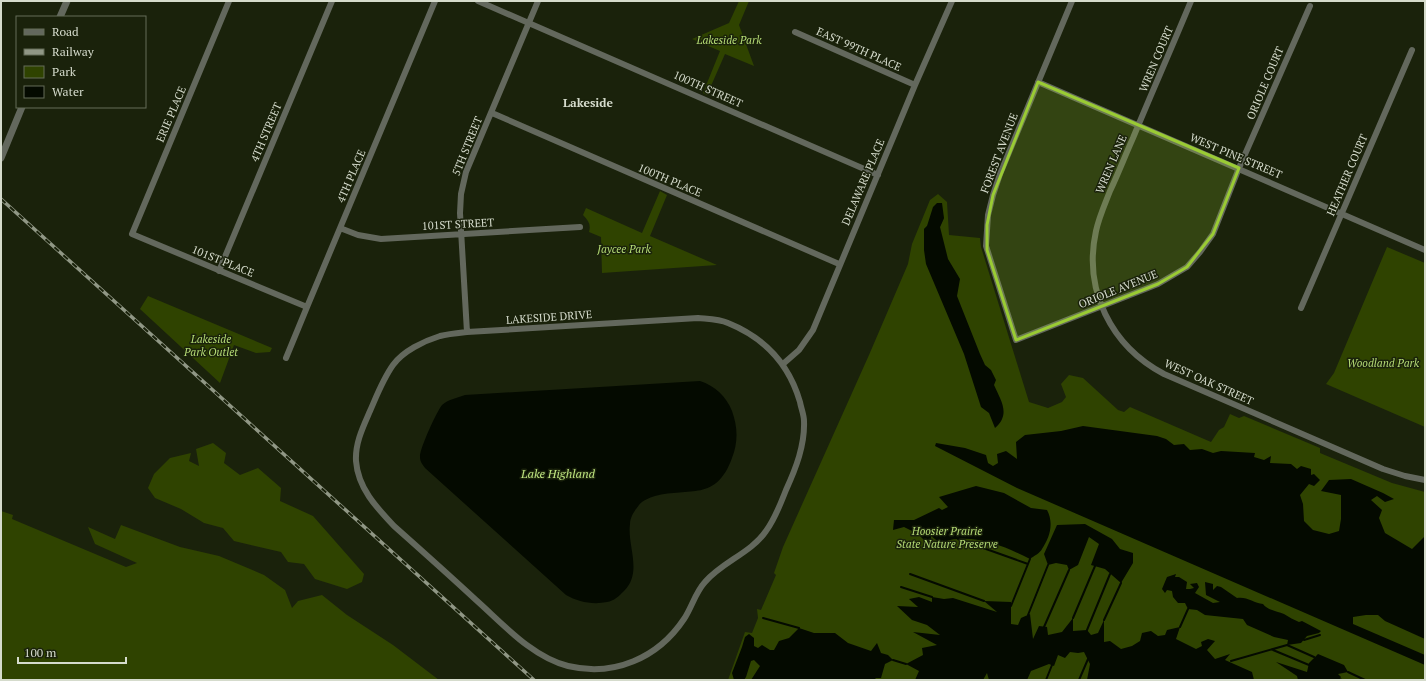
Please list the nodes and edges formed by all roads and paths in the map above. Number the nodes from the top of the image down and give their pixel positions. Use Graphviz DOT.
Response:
graph roads {
  1 [pos="67,1"];
  2 [pos="229,1"];
  3 [pos="332,1"];
  4 [pos="435,1"];
  5 [pos="478,1"];
  6 [pos="538,1"];
  7 [pos="952,1"];
  8 [pos="1072,1"];
  9 [pos="1192,1"];
  10 [pos="1310,6"];
  11 [pos="60,16"];
  12 [pos="529,22"];
  13 [pos="795,32"];
  14 [pos="1412,50"];
  15 [pos="1038,82"];
  16 [pos="915,85"];
  17 [pos="22,108"];
  18 [pos="492,113"];
  19 [pos="1138,125"];
  20 [pos="1,158"];
  21 [pos="1239,168"];
  22 [pos="878,175"];
  23 [pos="1102,210"];
  24 [pos="1341,213"];
  25 [pos="580,227"];
  26 [pos="340,228"];
  27 [pos="132,234"];
  28 [pos="461,234"];
  29 [pos="1425,250"];
  30 [pos="840,264"];
  31 [pos="219,270"];
  32 [pos="1101,306"];
  33 [pos="306,307"];
  34 [pos="1301,308"];
  35 [pos="467,332"];
  36 [pos="1016,340"];
  37 [pos="286,358"];
  38 [pos="783,364"];
  39 [pos="1425,480"];
  1 -- 11 [label="street"];
  2 -- 27 [label="street, ERIE PLACE"];
  3 -- 31 [label="street, 4TH STREET"];
  4 -- 26 [label="street, 4TH PLACE"];
  5 -- 12 [label="street, 100TH STREET"];
  6 -- 12 [label="street, 5TH STREET"];
  7 -- 16 [label="street, DELAWARE PLACE"];
  8 -- 15 [label="street, FOREST AVENUE"];
  9 -- 19 [label="street, WREN COURT"];
  10 -- 21 [label="street, ORIOLE COURT"];
  12 -- 18 [label="street, 5TH STREET"];
  12 -- 22 [label="street, 100TH STREET"];
  13 -- 16 [label="street, EAST 99TH PLACE"];
  14 -- 24 [label="street, HEATHER COURT"];
  15 -- 19 [label="street, WEST PINE STREET"];
  15 -- 36 [label="street, FOREST AVENUE"];
  16 -- 22 [label="street, DELAWARE PLACE"];
  17 -- 20 [label="street"];
  18 -- 28 [label="street, 5TH STREET"];
  18 -- 30 [label="street, 100TH PLACE"];
  19 -- 21 [label="street, WEST PINE STREET"];
  19 -- 23 [label="street, WREN LANE"];
  21 -- 24 [label="street, WEST PINE STREET"];
  21 -- 32 [label="street, ORIOLE AVENUE"];
  22 -- 30 [label="street, DELAWARE PLACE"];
  23 -- 32 [label="street, WEST OAK STREET"];
  24 -- 29 [label="street, WEST PINE STREET"];
  24 -- 34 [label="street, HEATHER COURT"];
  25 -- 28 [label="street, 101ST STREET"];
  26 -- 28 [label="street, 101ST STREET"];
  26 -- 33 [label="street, 4TH PLACE"];
  27 -- 31 [label="street, 101ST PLACE"];
  28 -- 35 [label="street, 5TH STREET"];
  30 -- 38 [label="street, DELAWARE PLACE"];
  31 -- 33 [label="street, 101ST PLACE"];
  32 -- 36 [label="street, ORIOLE AVENUE"];
  32 -- 39 [label="street, WEST OAK STREET"];
  33 -- 37 [label="street, 4TH PLACE"];
  35 -- 38 [label="street, LAKESIDE DRIVE"];
  35 -- 38 [label="street, LAKESIDE DRIVE"];
}
